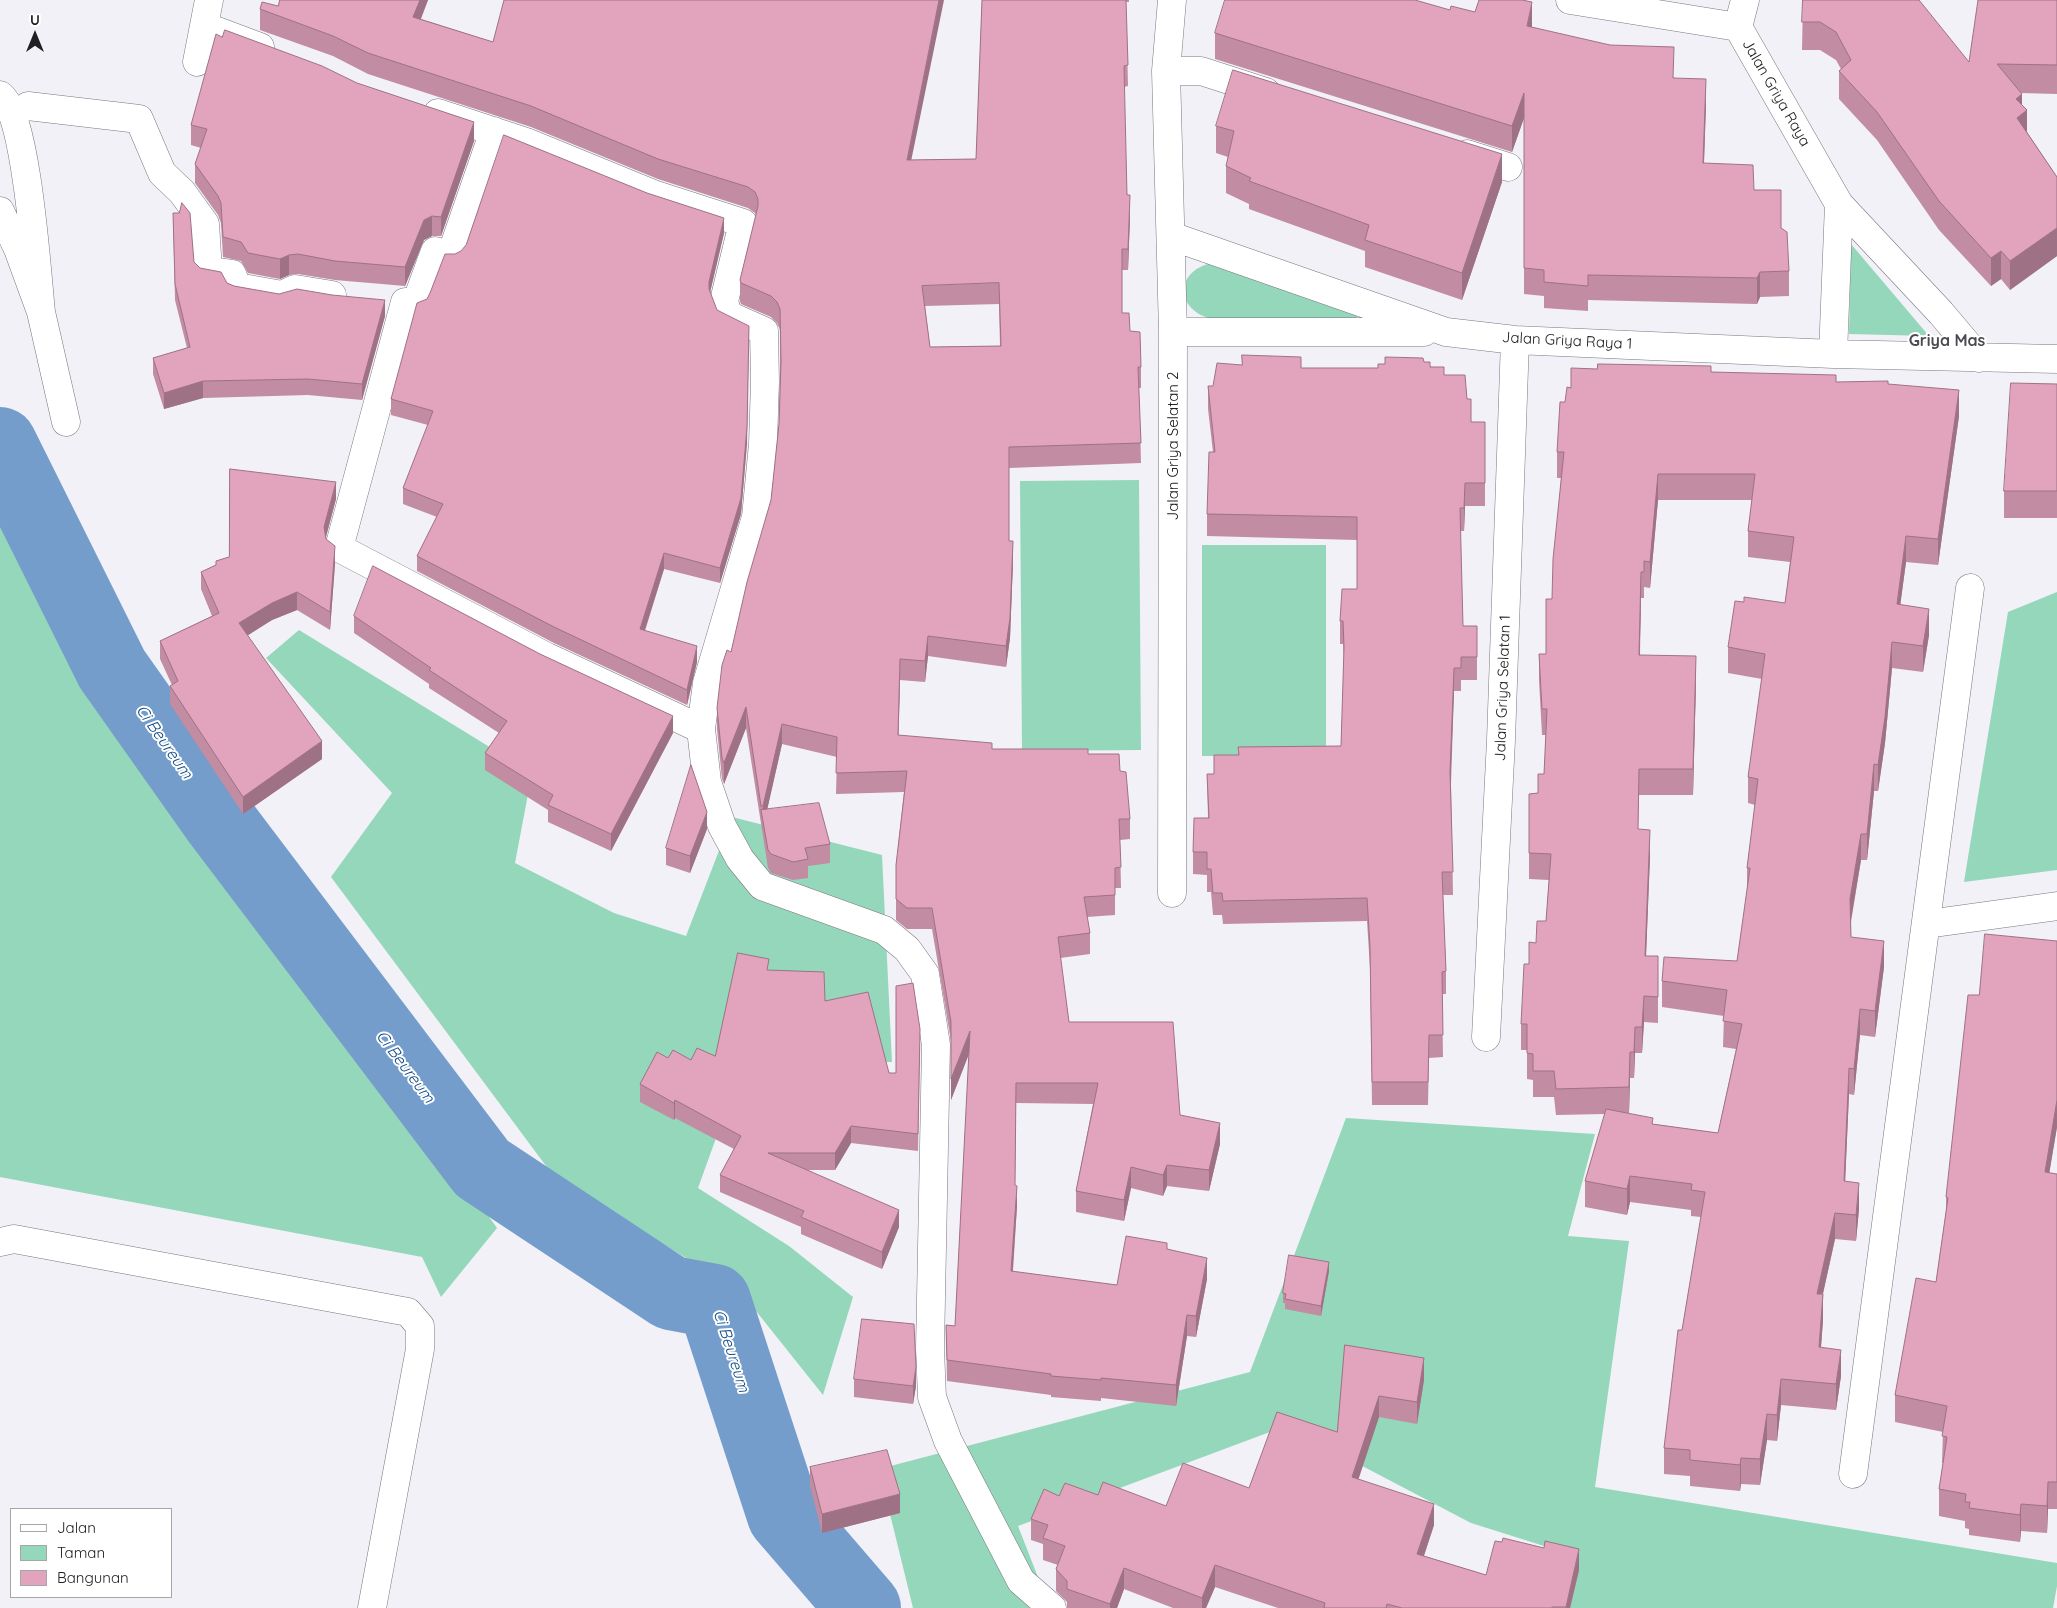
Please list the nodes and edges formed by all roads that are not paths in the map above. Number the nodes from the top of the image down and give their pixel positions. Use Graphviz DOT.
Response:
graph roads {
  1 [pos="1172,0"];
  2 [pos="1570,0"];
  3 [pos="1745,0"];
  4 [pos="206,13"];
  5 [pos="1738,27"];
  6 [pos="282,55"];
  7 [pos="197,62"];
  8 [pos="1166,71"];
  9 [pos="0,95"];
  10 [pos="1294,100"];
  11 [pos="28,106"];
  12 [pos="416,106"];
  13 [pos="494,131"];
  14 [pos="1443,147"];
  15 [pos="1508,167"];
  16 [pos="1839,204"];
  17 [pos="0,211"];
  18 [pos="1171,236"];
  19 [pos="405,302"];
  20 [pos="41,312"];
  21 [pos="1174,332"];
  22 [pos="1446,332"];
  23 [pos="1515,340"];
  24 [pos="1833,354"];
  25 [pos="1979,358"];
  26 [pos="2057,359"];
  27 [pos="66,422"];
  28 [pos="1970,588"];
  29 [pos="701,729"];
  30 [pos="1172,893"];
  31 [pos="2057,906"];
  32 [pos="1927,924"];
  33 [pos="1486,1037"];
  34 [pos="0,1242"];
  35 [pos="1853,1474"];
  36 [pos="372,1608"];
  37 [pos="1052,1608"];
  1 -- 8 [label="street, Jalan Griya Selatan 2"];
  2 -- 5 [label="street, Jalan Griya Raya"];
  3 -- 5 [label="street"];
  4 -- 6 [label="street"];
  4 -- 7 [label="street"];
  5 -- 16 [label="street, Jalan Griya Raya"];
  8 -- 10 [label="street"];
  8 -- 18 [label="street, Jalan Griya Selatan 2"];
  9 -- 20 [label="street"];
  11 -- 19 [label="street"];
  12 -- 13 [label="street"];
  13 -- 19 [label="street"];
  13 -- 29 [label="street"];
  14 -- 15 [label="street"];
  16 -- 24 [label="street"];
  16 -- 25 [label="street, Jalan Griya Raya"];
  17 -- 20 [label="street"];
  18 -- 21 [label="street, Jalan Griya Selatan 2"];
  18 -- 22 [label="street, Jalan Griya Raya 1"];
  19 -- 29 [label="street"];
  20 -- 27 [label="street"];
  21 -- 22 [label="street"];
  21 -- 30 [label="street, Jalan Griya Selatan 2"];
  22 -- 23 [label="street, Jalan Griya Raya 1"];
  23 -- 24 [label="street, Jalan Griya Raya 1"];
  23 -- 33 [label="street, Jalan Griya Selatan 1"];
  24 -- 25 [label="street, Jalan Griya Raya 1"];
  25 -- 26 [label="street"];
  28 -- 32 [label="street"];
  29 -- 37 [label="street"];
  31 -- 32 [label="street"];
  32 -- 35 [label="street"];
  34 -- 36 [label="street"];
}
